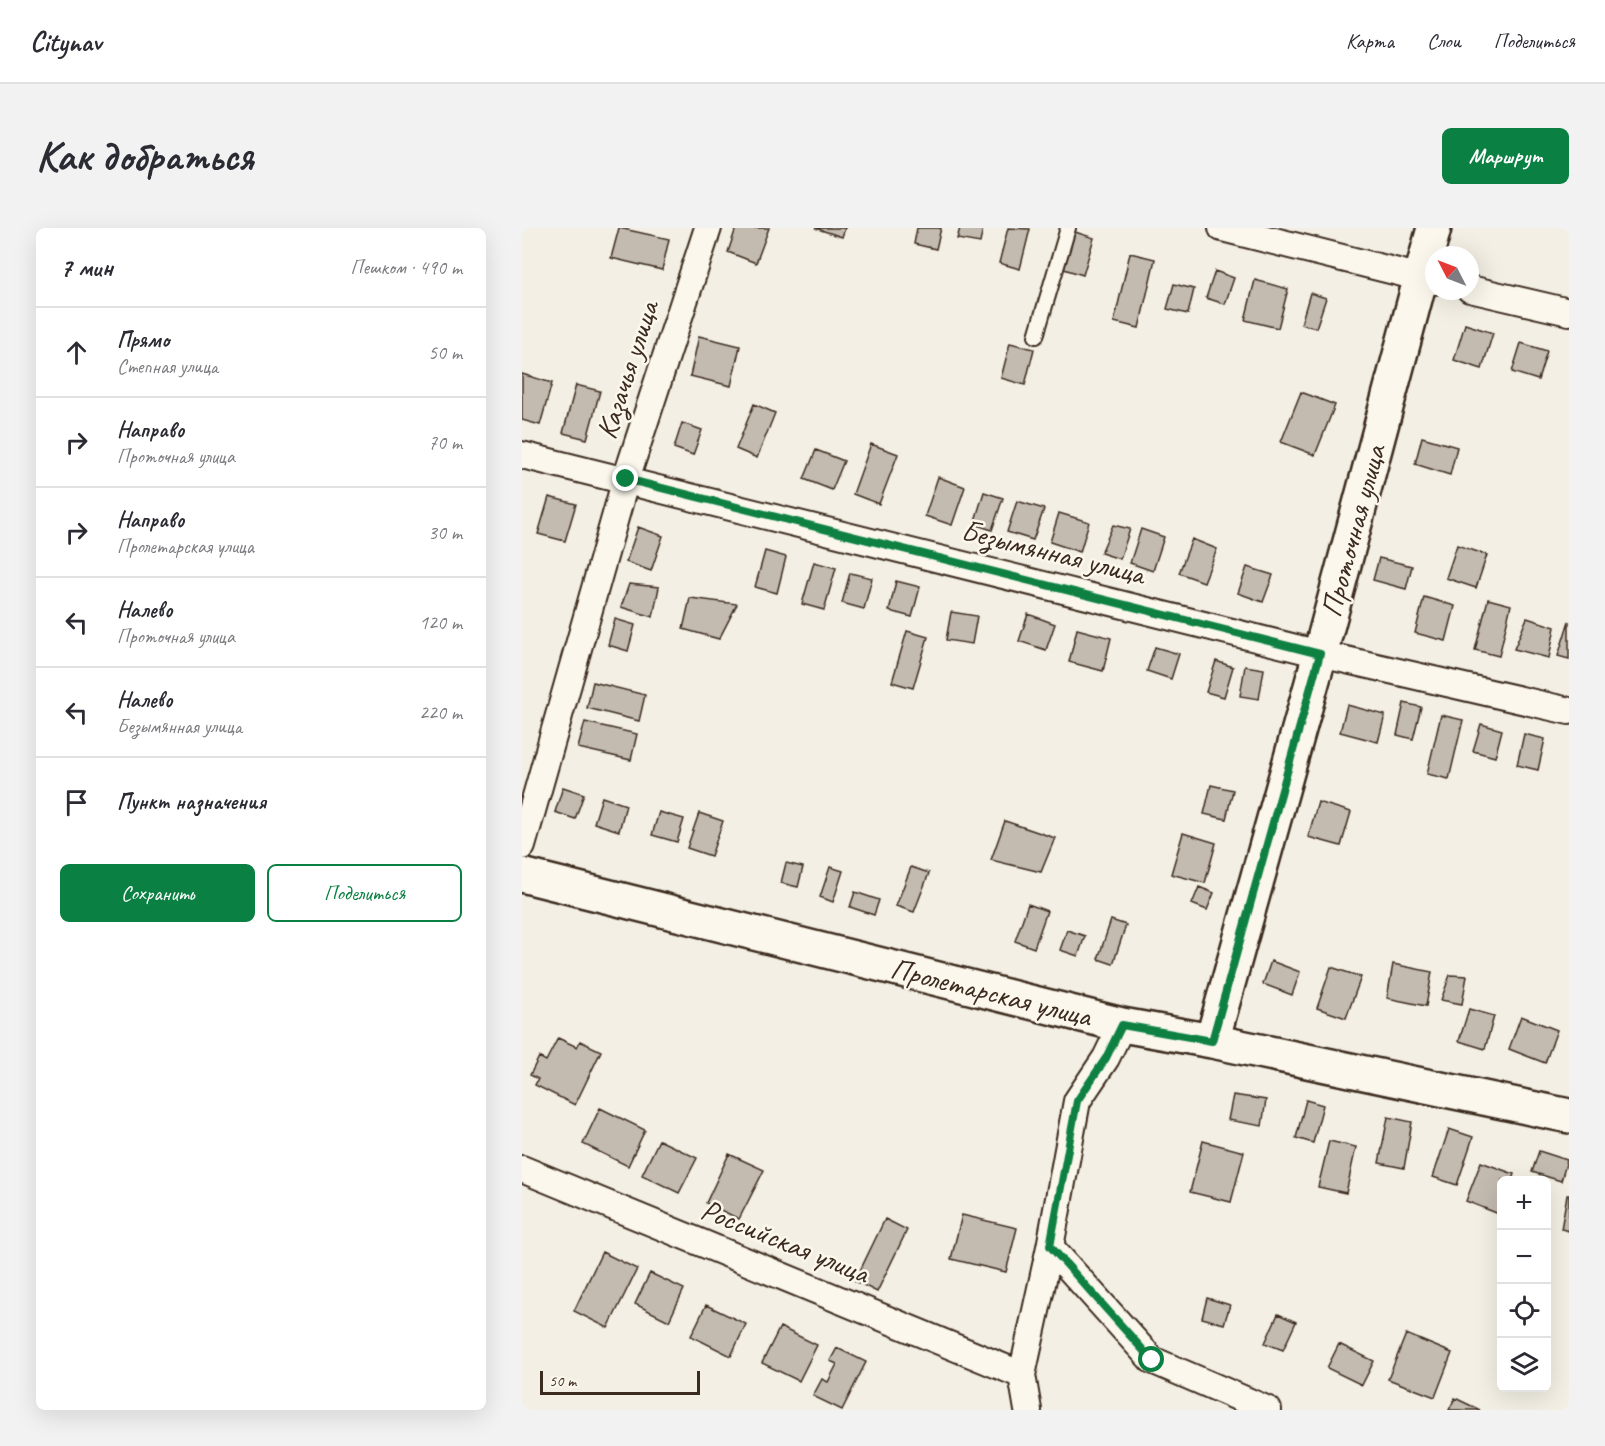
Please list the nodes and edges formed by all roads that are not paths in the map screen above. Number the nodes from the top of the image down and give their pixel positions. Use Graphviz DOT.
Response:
graph roads {
  1 [pos="708,228"];
  2 [pos="1068,228"];
  3 [pos="1222,228"];
  4 [pos="1434,228"];
  5 [pos="1432,246"];
  6 [pos="1425,279"];
  7 [pos="1425,286"];
  8 [pos="1479,291"];
  9 [pos="1569,312"];
  10 [pos="1036,336"];
  11 [pos="522,455"];
  12 [pos="626,479"];
  13 [pos="1320,654"];
  14 [pos="1569,711"];
  15 [pos="522,846"];
  16 [pos="522,875"];
  17 [pos="1122,1025"];
  18 [pos="1212,1041"];
  19 [pos="1569,1116"];
  20 [pos="522,1169"];
  21 [pos="1050,1246"];
  22 [pos="1022,1375"];
  23 [pos="1028,1410"];
  24 [pos="1268,1410"];
  1 -- 12 [label="street, Казачья улица"];
  2 -- 10 [label="lane"];
  3 -- 6 [label="street"];
  4 -- 5 [label="street, Проточная улица"];
  7 -- 13 [label="street, Проточная улица"];
  8 -- 9 [label="street"];
  11 -- 12 [label="street, Безымянная улица"];
  12 -- 13 [label="street, Безымянная улица"];
  12 -- 15 [label="street, Казачья улица"];
  13 -- 14 [label="street, Безымянная улица"];
  13 -- 18 [label="street, Проточная улица"];
  16 -- 17 [label="street, Пролетарская улица"];
  17 -- 18 [label="street, Пролетарская улица"];
  17 -- 21 [label="street"];
  18 -- 19 [label="street, Пролетарская улица"];
  20 -- 22 [label="street, Российская улица"];
  21 -- 22 [label="street"];
  21 -- 24 [label="street"];
  22 -- 23 [label="street"];
}
